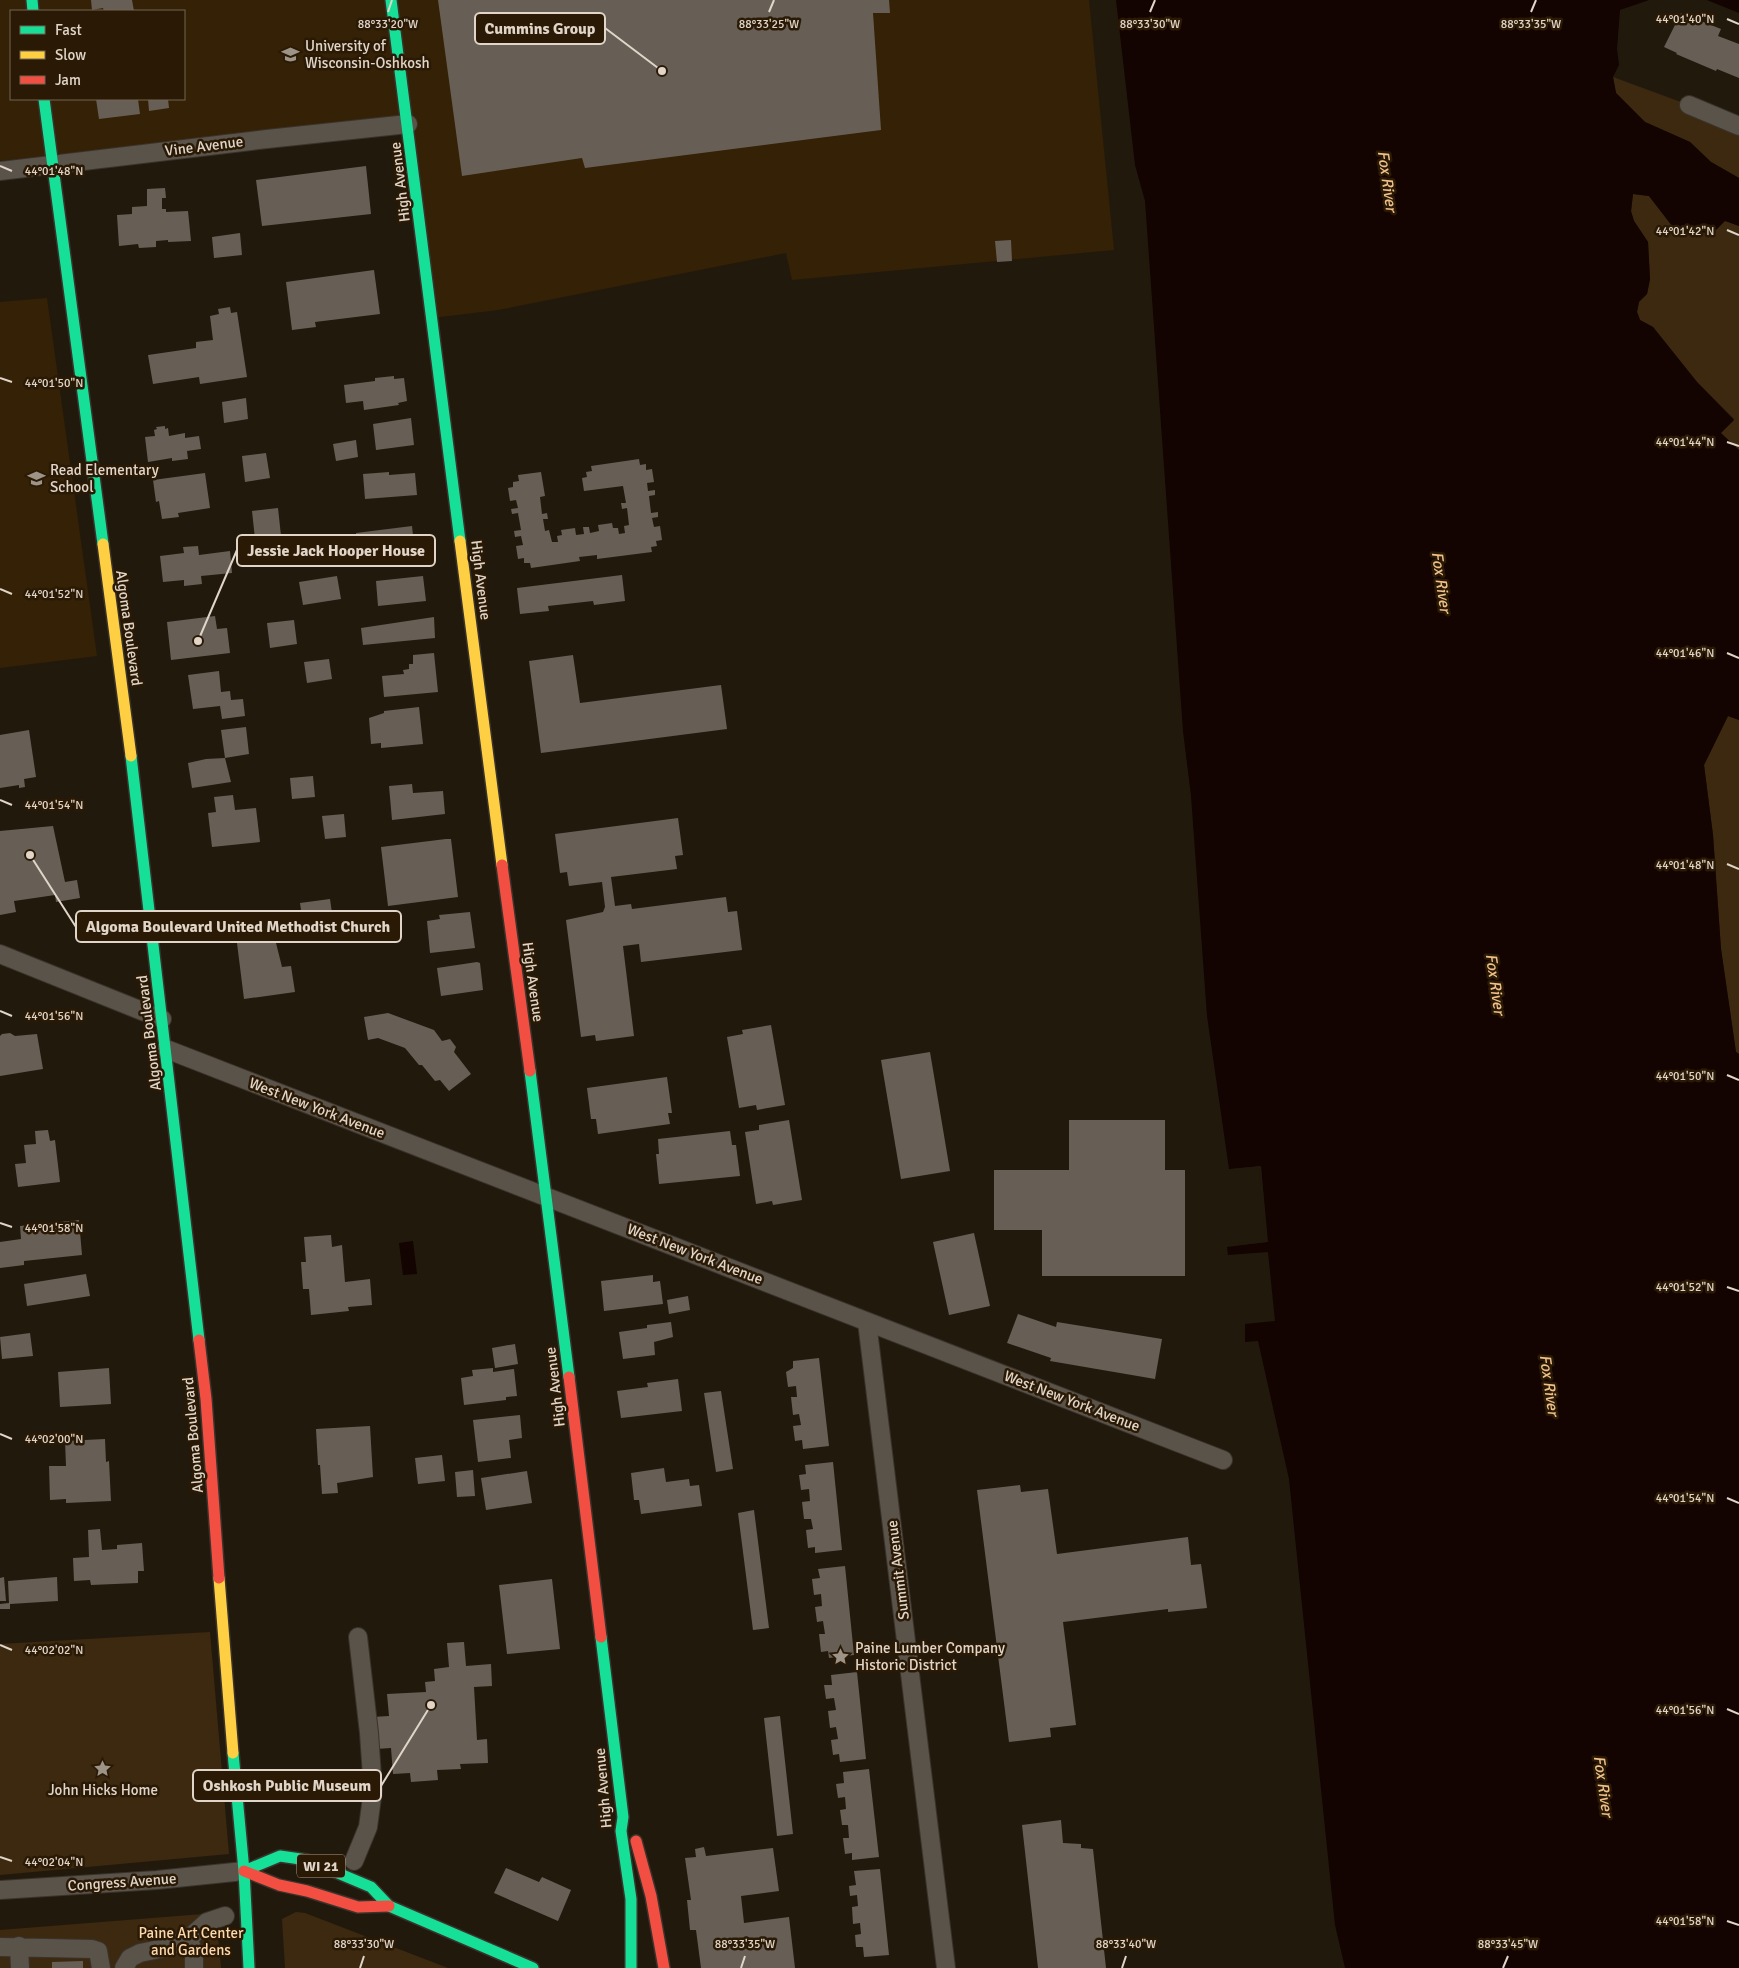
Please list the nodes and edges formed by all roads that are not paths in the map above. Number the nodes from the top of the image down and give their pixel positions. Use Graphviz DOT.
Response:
graph roads {
  1 [pos="391,0"];
  2 [pos="44,100"];
  3 [pos="1689,105"];
  4 [pos="408,124"];
  5 [pos="1739,126"];
  6 [pos="52,164"];
  7 [pos="0,171"];
  8 [pos="0,954"];
  9 [pos="162,1019"];
  10 [pos="166,1049"];
  11 [pos="547,1196"];
  12 [pos="867,1322"];
  13 [pos="1223,1460"];
  14 [pos="358,1637"];
  15 [pos="624,1817"];
  16 [pos="354,1861"];
  17 [pos="244,1871"];
  18 [pos="0,1890"];
  19 [pos="389,1906"];
  20 [pos="225,1916"];
  21 [pos="188,1939"];
  22 [pos="18,1946"];
  23 [pos="0,1947"];
  24 [pos="20,1968"];
  25 [pos="101,1968"];
  26 [pos="124,1968"];
  27 [pos="194,1968"];
  28 [pos="249,1968"];
  29 [pos="533,1968"];
  30 [pos="631,1968"];
  31 [pos="664,1968"];
  32 [pos="946,1968"];
  1 -- 4 [label="main road, High Avenue"];
  2 -- 6 [label="main road, Algoma Boulevard"];
  3 -- 5 [label="street"];
  4 -- 6 [label="street, Vine Avenue"];
  4 -- 11 [label="main road, High Avenue"];
  6 -- 7 [label="street, Vine Avenue"];
  6 -- 9 [label="main road, Algoma Boulevard"];
  8 -- 9 [label="street"];
  9 -- 10 [label="main road, Algoma Boulevard"];
  10 -- 11 [label="street, West New York Avenue"];
  10 -- 17 [label="main road, Algoma Boulevard"];
  11 -- 12 [label="street, West New York Avenue"];
  11 -- 15 [label="main road, High Avenue"];
  12 -- 13 [label="street, West New York Avenue"];
  12 -- 32 [label="street, Summit Avenue"];
  14 -- 16 [label="street"];
  15 -- 30 [label="main road, High Avenue"];
  15 -- 31 [label="main road"];
  17 -- 18 [label="street, Congress Avenue"];
  17 -- 19 [label="main road, Congress Avenue / WI 21"];
  17 -- 19 [label="main road, Congress Avenue / WI 21"];
  17 -- 28 [label="main road, Algoma Boulevard"];
  19 -- 29 [label="main road, Congress Avenue / WI 21"];
  20 -- 21 [label="street"];
  21 -- 26 [label="street"];
  21 -- 27 [label="street"];
  22 -- 23 [label="street"];
  22 -- 24 [label="street"];
  22 -- 25 [label="street"];
}
